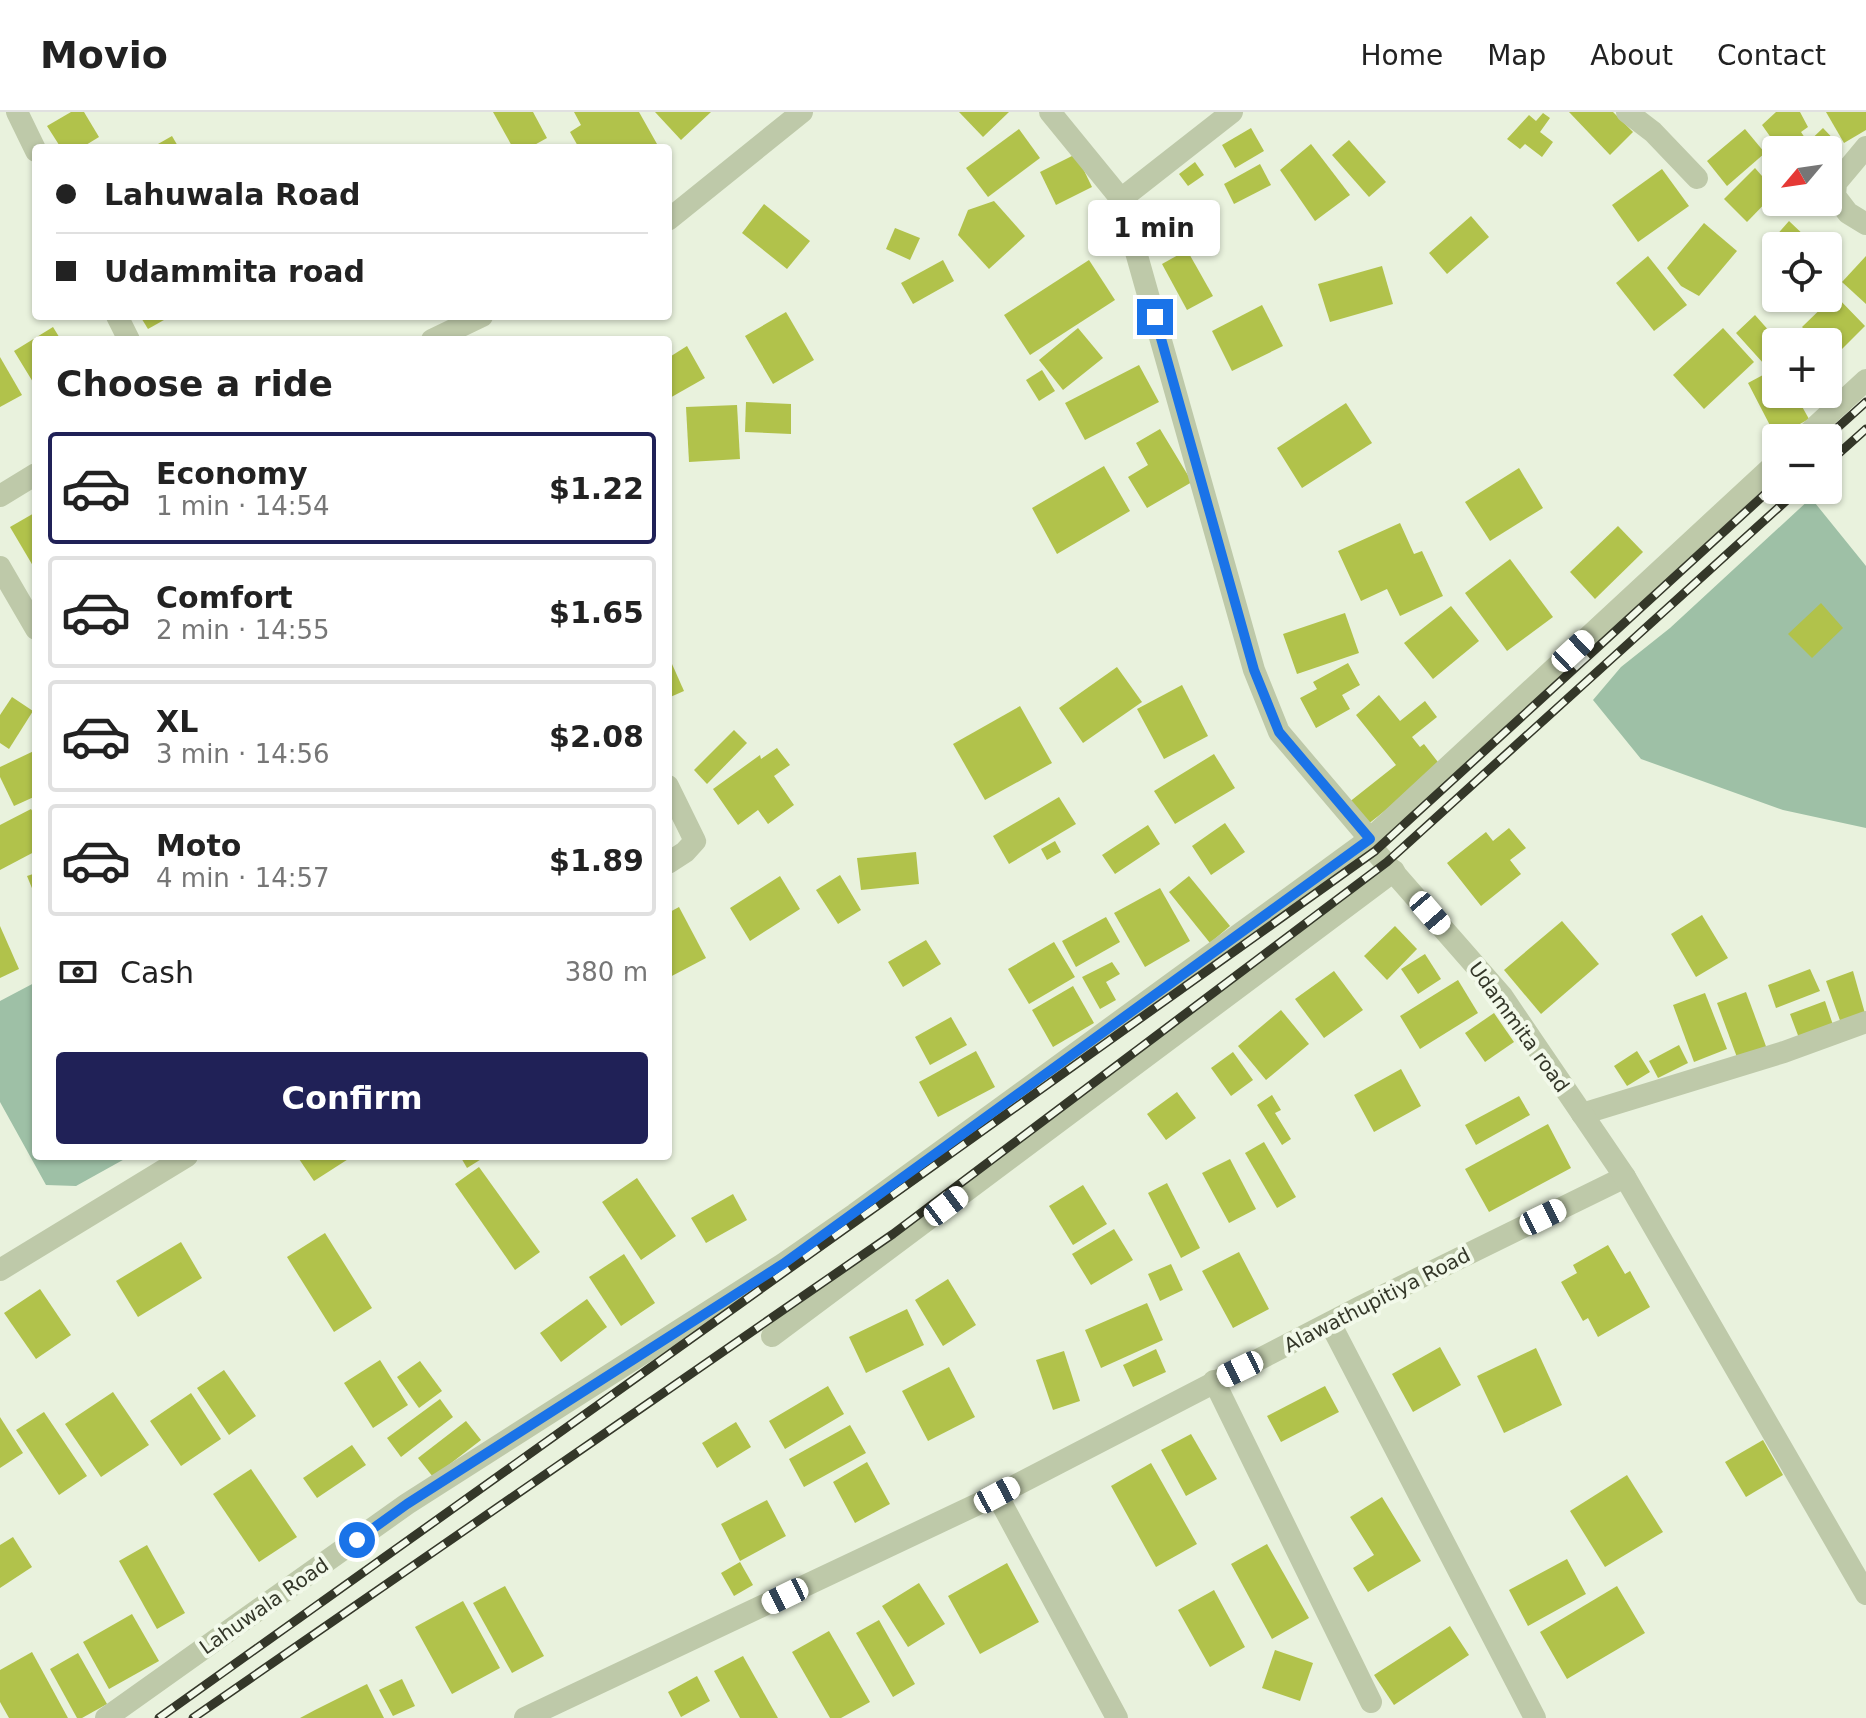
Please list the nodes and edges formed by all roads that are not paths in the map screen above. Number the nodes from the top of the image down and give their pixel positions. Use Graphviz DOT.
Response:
graph roads {
  1 [pos="17,112"];
  2 [pos="802,112"];
  3 [pos="1050,112"];
  4 [pos="1232,112"];
  5 [pos="1627,112"];
  6 [pos="33,144"];
  7 [pos="1866,147"];
  8 [pos="1697,178"];
  9 [pos="1121,199"];
  10 [pos="672,217"];
  11 [pos="1866,224"];
  12 [pos="474,320"];
  13 [pos="440,336"];
  14 [pos="1866,380"];
  15 [pos="1818,424"];
  16 [pos="32,476"];
  17 [pos="1762,476"];
  18 [pos="0,496"];
  19 [pos="0,567"];
  20 [pos="32,622"];
  21 [pos="672,794"];
  22 [pos="1370,839"];
  23 [pos="672,860"];
  24 [pos="1394,871"];
  25 [pos="1866,1022"];
  26 [pos="1582,1114"];
  27 [pos="180,1160"];
  28 [pos="1625,1177"];
  29 [pos="0,1270"];
  30 [pos="1330,1323"];
  31 [pos="772,1336"];
  32 [pos="1214,1381"];
  33 [pos="997,1495"];
  34 [pos="1866,1594"];
  35 [pos="1371,1702"];
  36 [pos="106,1718"];
  37 [pos="525,1718"];
  38 [pos="1117,1718"];
  39 [pos="1535,1718"];
  1 -- 6 [label="street"];
  2 -- 10 [label="street"];
  3 -- 9 [label="street, Udammita road"];
  4 -- 9 [label="street"];
  5 -- 8 [label="street"];
  7 -- 11 [label="street"];
  9 -- 22 [label="street, Udammita road"];
  12 -- 13 [label="street"];
  14 -- 15 [label="street"];
  16 -- 18 [label="street"];
  17 -- 22 [label="street, Lahuwala Road"];
  19 -- 20 [label="street"];
  21 -- 23 [label="street"];
  22 -- 24 [label="street, Udammita road"];
  22 -- 36 [label="street, Lahuwala Road"];
  24 -- 26 [label="street, Udammita road"];
  24 -- 31 [label="street"];
  25 -- 26 [label="street"];
  26 -- 28 [label="street, Udammita road"];
  27 -- 29 [label="street"];
  28 -- 30 [label="street, Alawathupitiya Road"];
  28 -- 34 [label="street, Udammita road"];
  30 -- 32 [label="street, Alawathupitiya Road"];
  30 -- 39 [label="street"];
  32 -- 33 [label="street, Alawathupitiya Road"];
  32 -- 35 [label="street"];
  33 -- 37 [label="street, Alawathupitiya Road"];
  33 -- 38 [label="street"];
}
